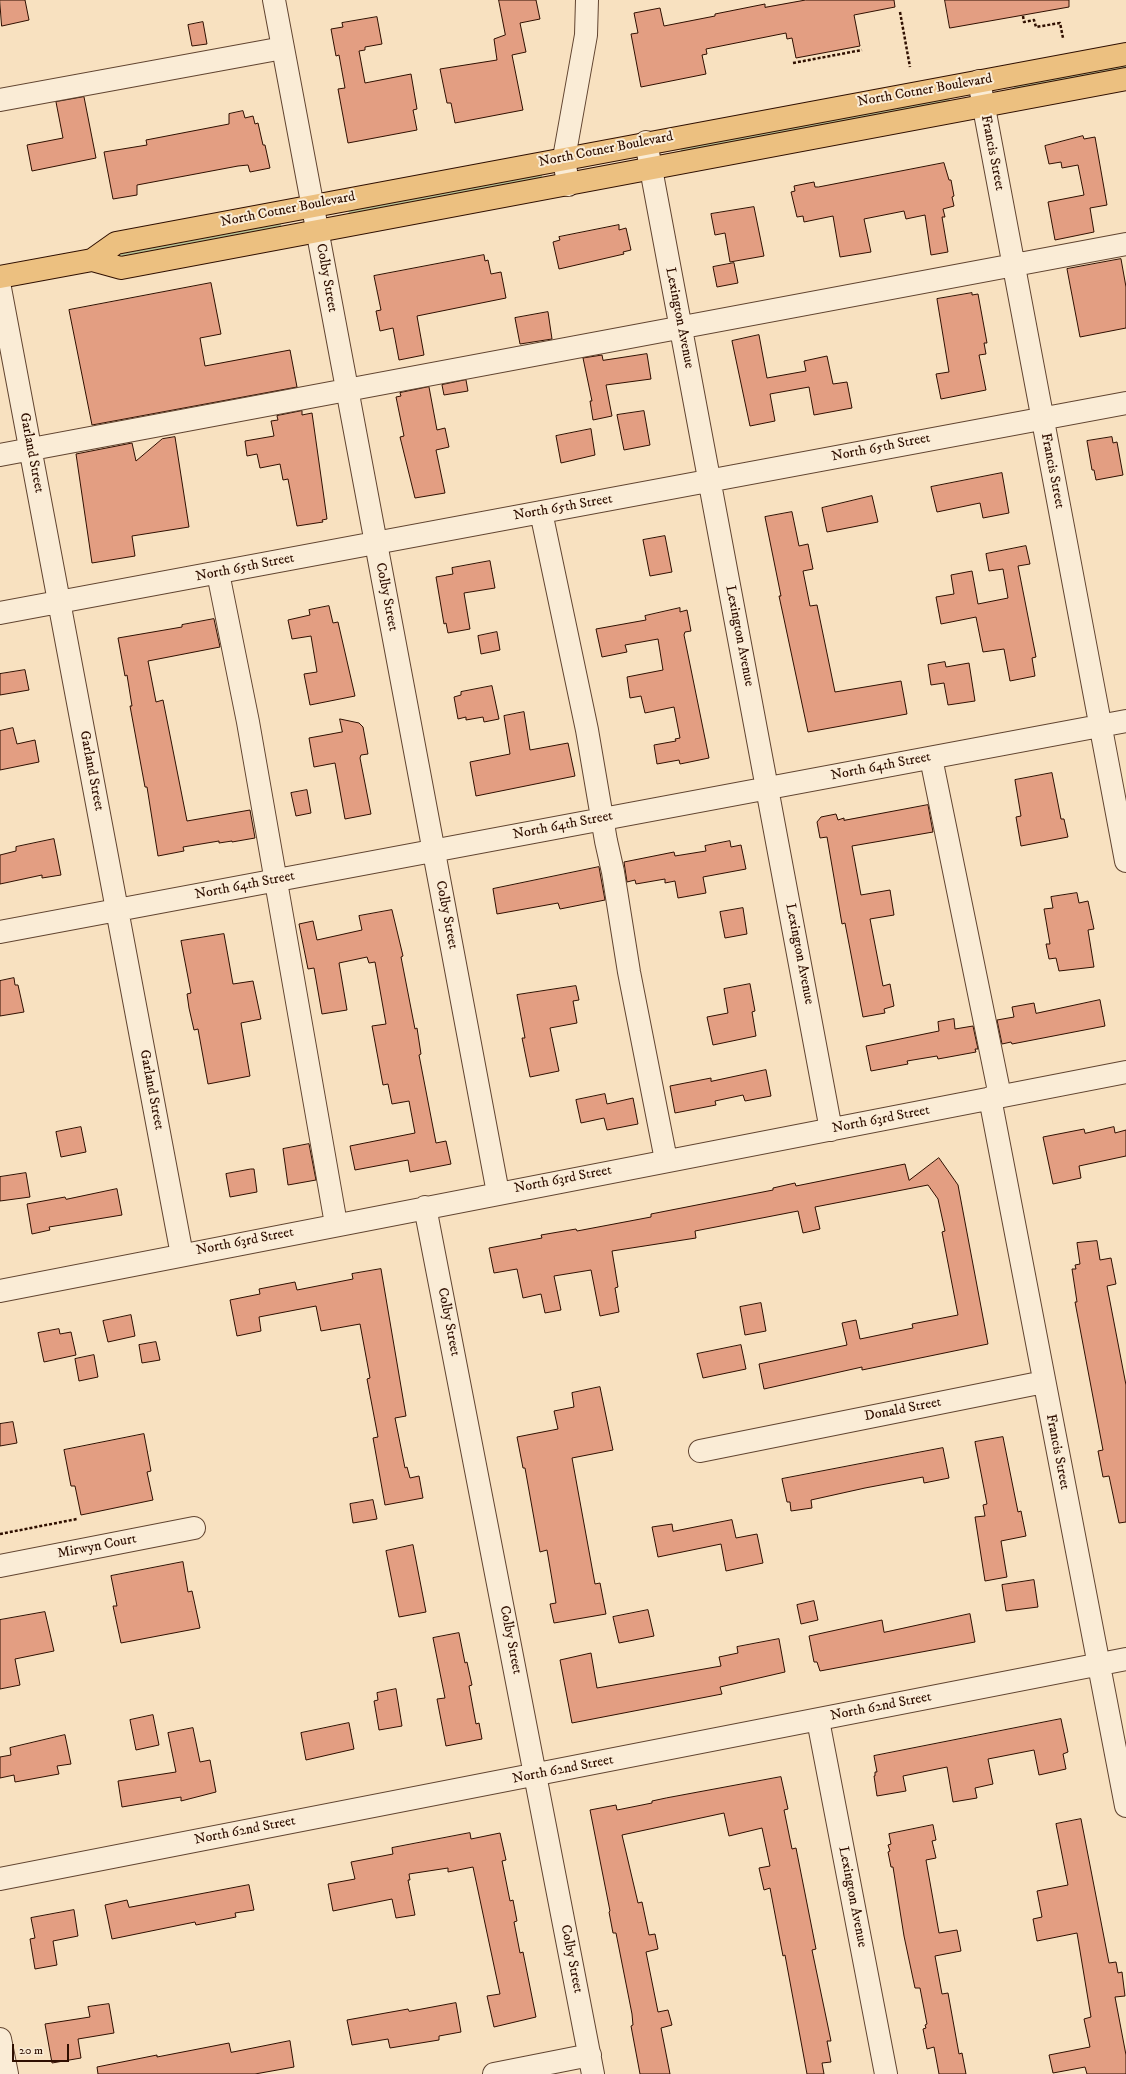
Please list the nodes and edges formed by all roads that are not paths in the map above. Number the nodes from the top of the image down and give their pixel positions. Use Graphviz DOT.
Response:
graph roads {
  1 [pos="274,0"];
  2 [pos="587,0"];
  3 [pos="283,48"];
  4 [pos="1126,54"];
  5 [pos="1126,80"];
  6 [pos="978,81"];
  7 [pos="0,100"];
  8 [pos="984,108"];
  9 [pos="646,142"];
  10 [pos="564,158"];
  11 [pos="651,170"];
  12 [pos="568,185"];
  13 [pos="313,206"];
  14 [pos="318,232"];
  15 [pos="1126,244"];
  16 [pos="92,260"];
  17 [pos="1014,264"];
  18 [pos="0,277"];
  19 [pos="0,288"];
  20 [pos="680,327"];
  21 [pos="347,390"];
  22 [pos="1126,403"];
  23 [pos="1042,419"];
  24 [pos="30,449"];
  25 [pos="0,455"];
  26 [pos="710,481"];
  27 [pos="541,512"];
  28 [pos="376,543"];
  29 [pos="218,573"];
  30 [pos="59,602"];
  31 [pos="0,613"];
  32 [pos="1126,721"];
  33 [pos="1100,726"];
  34 [pos="932,758"];
  35 [pos="767,789"];
  36 [pos="602,818"];
  37 [pos="434,851"];
  38 [pos="1126,861"];
  39 [pos="276,880"];
  40 [pos="117,910"];
  41 [pos="0,932"];
  42 [pos="1126,1072"];
  43 [pos="995,1097"];
  44 [pos="831,1130"];
  45 [pos="666,1160"];
  46 [pos="498,1193"];
  47 [pos="425,1207"];
  48 [pos="336,1224"];
  49 [pos="182,1255"];
  50 [pos="0,1291"];
  51 [pos="1044,1382"];
  52 [pos="700,1451"];
  53 [pos="194,1528"];
  54 [pos="0,1566"];
  55 [pos="1126,1659"];
  56 [pos="1099,1664"];
  57 [pos="818,1720"];
  58 [pos="536,1775"];
  59 [pos="1126,1806"];
  60 [pos="0,1879"];
  61 [pos="0,2039"];
  62 [pos="591,2065"];
  63 [pos="7,2074"];
  64 [pos="494,2074"];
  65 [pos="886,2074"];
  1 -- 3 [label="street, Colby Street"];
  2 -- 10 [label="street"];
  3 -- 7 [label="street"];
  3 -- 13 [label="street, Colby Street"];
  4 -- 6 [label="main road, North Cotner Boulevard"];
  5 -- 8 [label="main road, North Cotner Boulevard"];
  6 -- 8 [label="street, Francis Street"];
  6 -- 9 [label="main road, North Cotner Boulevard"];
  8 -- 11 [label="main road, North Cotner Boulevard"];
  8 -- 17 [label="street, Francis Street"];
  9 -- 10 [label="main road, North Cotner Boulevard"];
  9 -- 11 [label="street, Lexington Avenue"];
  10 -- 12 [label="street"];
  10 -- 13 [label="main road, North Cotner Boulevard"];
  11 -- 12 [label="main road, North Cotner Boulevard"];
  11 -- 20 [label="street, Lexington Avenue"];
  12 -- 14 [label="main road, North Cotner Boulevard"];
  13 -- 14 [label="street, Colby Street"];
  13 -- 16 [label="main road, North Cotner Boulevard"];
  14 -- 16 [label="main road, North Cotner Boulevard"];
  14 -- 21 [label="street, Colby Street"];
  15 -- 17 [label="street"];
  16 -- 18 [label="main road, North Cotner Boulevard"];
  17 -- 20 [label="street"];
  17 -- 23 [label="street, Francis Street"];
  19 -- 24 [label="street, Garland Street"];
  20 -- 21 [label="street"];
  20 -- 26 [label="street, Lexington Avenue"];
  21 -- 24 [label="street"];
  21 -- 28 [label="street, Colby Street"];
  22 -- 23 [label="street, North 65th Street"];
  23 -- 26 [label="street, North 65th Street"];
  23 -- 33 [label="street, Francis Street"];
  24 -- 25 [label="street"];
  24 -- 30 [label="street, Garland Street"];
  26 -- 27 [label="street, North 65th Street"];
  26 -- 35 [label="street, Lexington Avenue"];
  27 -- 28 [label="street, North 65th Street"];
  27 -- 36 [label="street"];
  28 -- 29 [label="street, North 65th Street"];
  28 -- 37 [label="street, Colby Street"];
  29 -- 30 [label="street, North 65th Street"];
  29 -- 39 [label="street"];
  30 -- 31 [label="street, North 65th Street"];
  30 -- 40 [label="street, Garland Street"];
  32 -- 33 [label="street, North 64th Street"];
  33 -- 34 [label="street, North 64th Street"];
  33 -- 38 [label="street, Francis Street"];
  34 -- 35 [label="street, North 64th Street"];
  34 -- 43 [label="street, Francis Street"];
  35 -- 36 [label="street, North 64th Street"];
  35 -- 44 [label="street, Lexington Avenue"];
  36 -- 37 [label="street, North 64th Street"];
  36 -- 45 [label="street"];
  37 -- 39 [label="street, North 64th Street"];
  37 -- 46 [label="street, Colby Street"];
  39 -- 40 [label="street, North 64th Street"];
  39 -- 48 [label="street"];
  40 -- 41 [label="street, North 64th Street"];
  40 -- 49 [label="street, Garland Street"];
  42 -- 43 [label="street, North 63rd Street"];
  43 -- 44 [label="street, North 63rd Street"];
  43 -- 51 [label="street, Francis Street"];
  44 -- 45 [label="street, North 63rd Street"];
  45 -- 46 [label="street, North 63rd Street"];
  46 -- 47 [label="street, North 63rd Street"];
  47 -- 48 [label="street, North 63rd Street"];
  47 -- 58 [label="street, Colby Street"];
  48 -- 49 [label="street, North 63rd Street"];
  49 -- 50 [label="street, North 63rd Street"];
  51 -- 52 [label="street, Donald Street"];
  51 -- 56 [label="street, Francis Street"];
  53 -- 54 [label="street, Mirwyn Court"];
  55 -- 56 [label="street, North 62nd Street"];
  56 -- 57 [label="street, North 62nd Street"];
  56 -- 59 [label="street, Francis Street"];
  57 -- 58 [label="street, North 62nd Street"];
  57 -- 65 [label="street, Lexington Avenue"];
  58 -- 60 [label="street, North 62nd Street"];
  58 -- 62 [label="street, Colby Street"];
  61 -- 63 [label="street"];
  62 -- 64 [label="street"];
}
